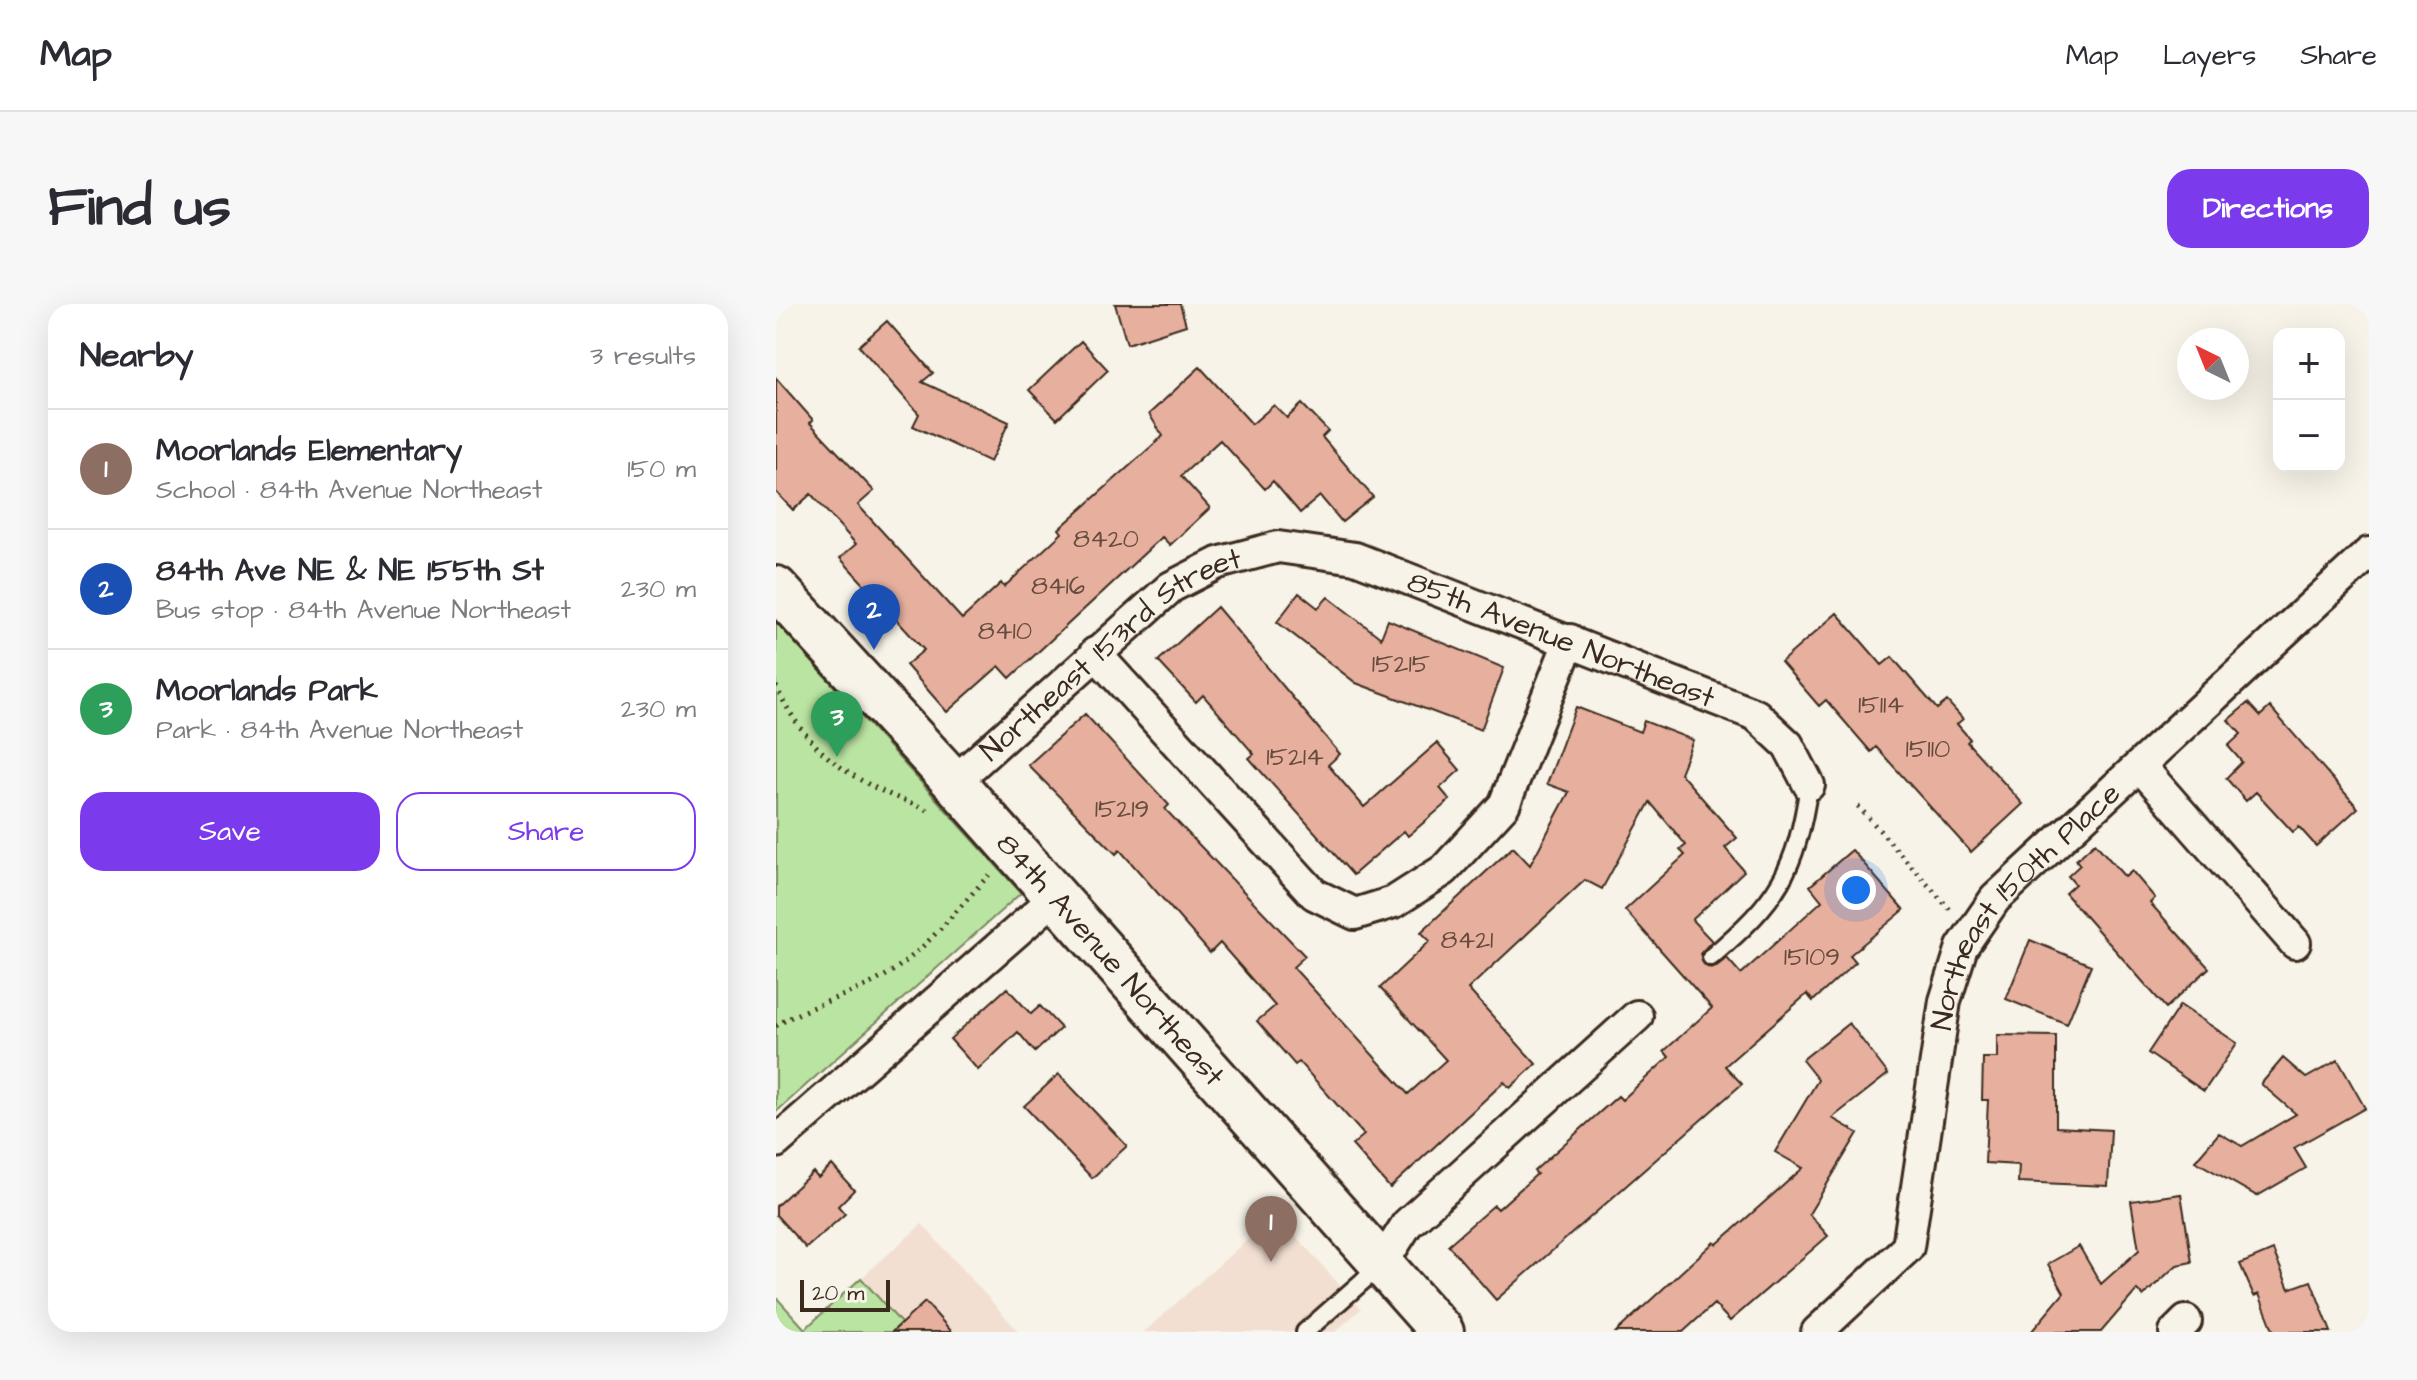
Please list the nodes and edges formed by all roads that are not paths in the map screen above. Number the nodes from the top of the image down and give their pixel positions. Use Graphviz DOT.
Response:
graph roads {
  1 [pos="1278,547"];
  2 [pos="2369,553"];
  3 [pos="776,588"];
  4 [pos="1570,640"];
  5 [pos="1095,653"];
  6 [pos="2140,766"];
  7 [pos="1809,785"];
  8 [pos="947,801"];
  9 [pos="1046,906"];
  10 [pos="2295,943"];
  11 [pos="1711,957"];
  12 [pos="1637,1016"];
  13 [pos="776,1142"];
  14 [pos="1381,1265"];
  15 [pos="1305,1332"];
  16 [pos="1442,1332"];
  17 [pos="1817,1332"];
  1 -- 4 [label="street, 85th Avenue Northeast"];
  1 -- 5 [label="street, Northeast 153rd Street"];
  2 -- 6 [label="street, Northeast 150th Place"];
  3 -- 8 [label="street, 84th Avenue Northeast"];
  4 -- 5 [label="street"];
  4 -- 7 [label="street, 85th Avenue Northeast"];
  5 -- 8 [label="street, Northeast 153rd Street"];
  6 -- 10 [label="street"];
  6 -- 17 [label="street, Northeast 150th Place"];
  7 -- 11 [label="lane"];
  8 -- 9 [label="street, 84th Avenue Northeast"];
  9 -- 13 [label="street"];
  9 -- 14 [label="street, 84th Avenue Northeast"];
  12 -- 14 [label="street"];
  14 -- 15 [label="lane"];
  14 -- 16 [label="street, 84th Avenue Northeast"];
}
